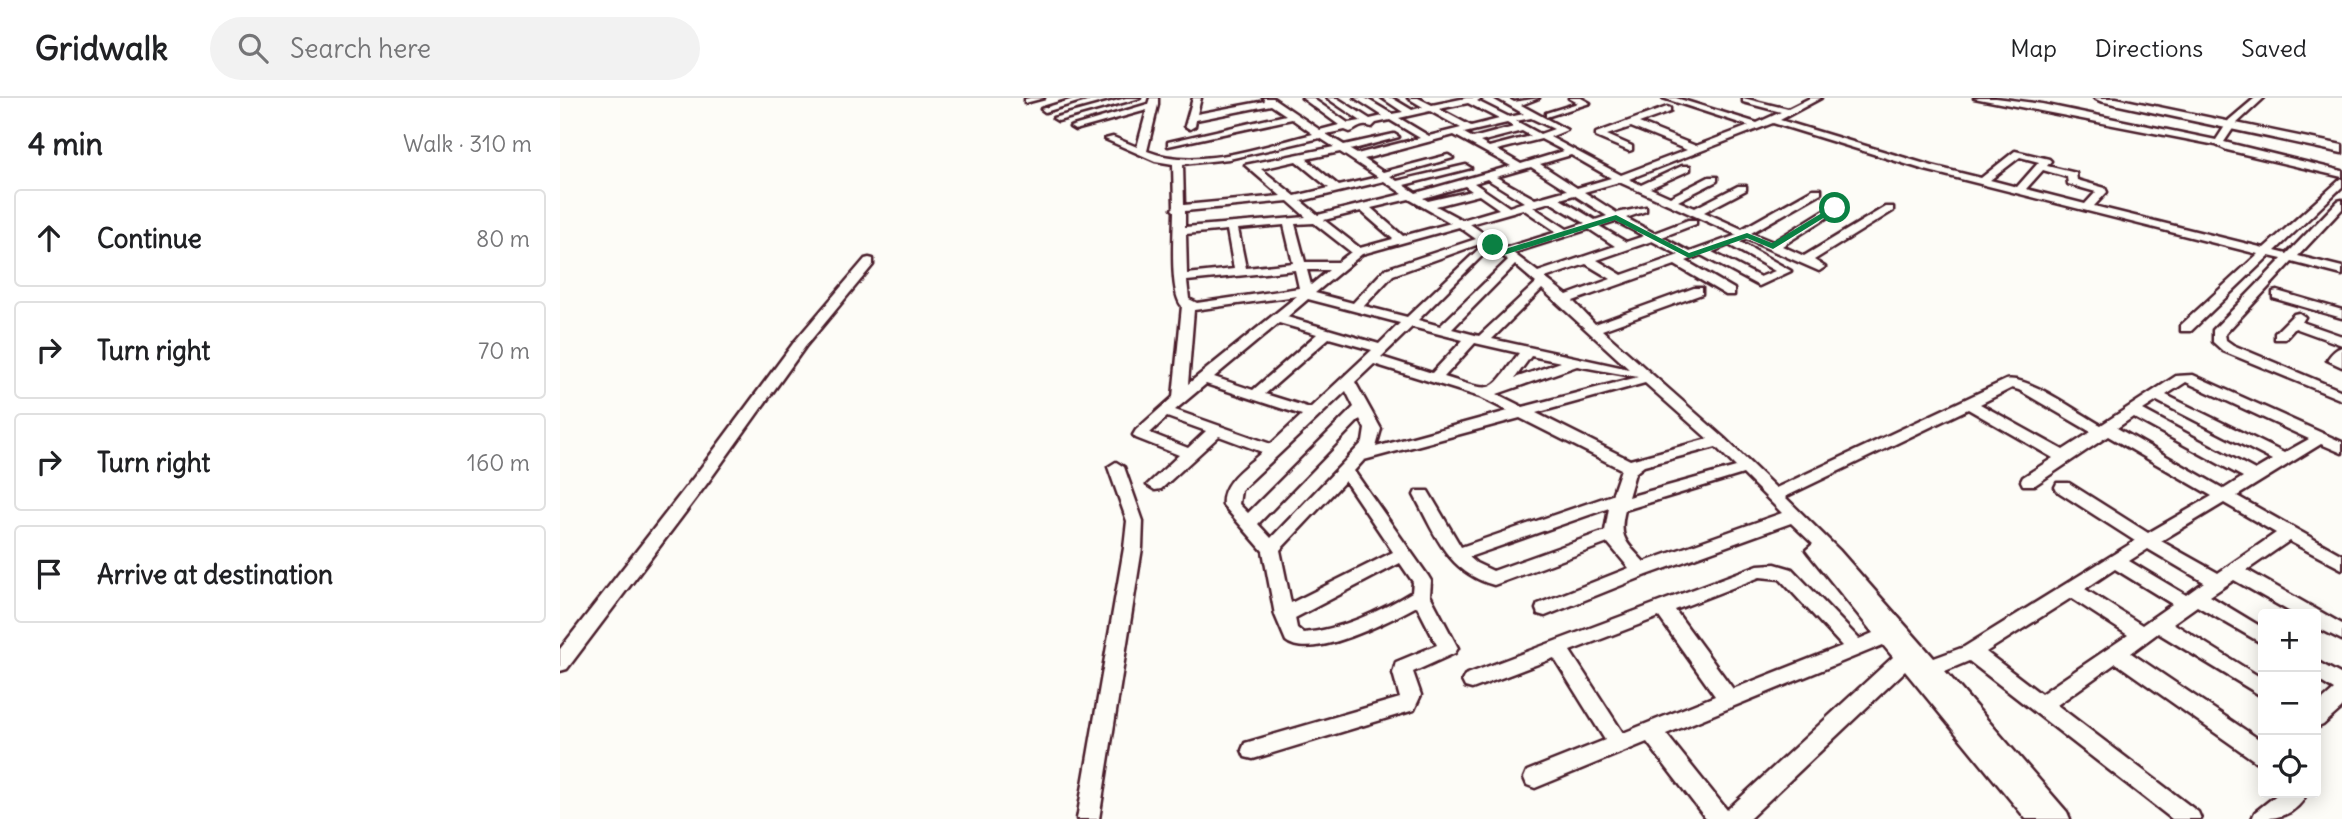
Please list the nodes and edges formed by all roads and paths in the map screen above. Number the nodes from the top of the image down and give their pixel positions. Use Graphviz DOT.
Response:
graph roads {
  1 [pos="1040,98"];
  2 [pos="1087,98"];
  3 [pos="1136,98"];
  4 [pos="1197,98"];
  5 [pos="1331,98"];
  6 [pos="1386,98"];
  7 [pos="1413,98"];
  8 [pos="1500,98"];
  9 [pos="1535,98"];
  10 [pos="1573,98"];
  11 [pos="1667,98"];
  12 [pos="1691,98"];
  13 [pos="1787,98"];
  14 [pos="1817,98"];
  15 [pos="1978,98"];
  16 [pos="2100,98"];
  17 [pos="2113,98"];
  18 [pos="2260,98"];
  19 [pos="1364,99"];
  20 [pos="1474,99"];
  21 [pos="1309,100"];
  22 [pos="1746,100"];
  23 [pos="1028,101"];
  24 [pos="1154,101"];
  25 [pos="1273,103"];
  26 [pos="1806,104"];
  27 [pos="1513,105"];
  28 [pos="1431,108"];
  29 [pos="1045,109"];
  30 [pos="1667,110"];
  31 [pos="1789,112"];
  32 [pos="1411,113"];
  33 [pos="1494,113"];
  34 [pos="1535,113"];
  35 [pos="1549,115"];
  36 [pos="1292,116"];
  37 [pos="1392,117"];
  38 [pos="1058,118"];
  39 [pos="1192,118"];
  40 [pos="1507,120"];
  41 [pos="1773,120"];
  42 [pos="1369,122"];
  43 [pos="1629,123"];
  44 [pos="1574,125"];
  45 [pos="1758,126"];
  46 [pos="1075,127"];
  47 [pos="1348,127"];
  48 [pos="1455,127"];
  49 [pos="1522,128"];
  50 [pos="2225,132"];
  51 [pos="1318,134"];
  52 [pos="1540,136"];
  53 [pos="1394,137"];
  54 [pos="1110,139"];
  55 [pos="1246,139"];
  56 [pos="1428,139"];
  57 [pos="1186,140"];
  58 [pos="1471,141"];
  59 [pos="1370,142"];
  60 [pos="1171,144"];
  61 [pos="1408,144"];
  62 [pos="1629,148"];
  63 [pos="1692,148"];
  64 [pos="2342,148"];
  65 [pos="1341,149"];
  66 [pos="1487,150"];
  67 [pos="1436,151"];
  68 [pos="1572,152"];
  69 [pos="1142,153"];
  70 [pos="1235,153"];
  71 [pos="1593,154"];
  72 [pos="1298,158"];
  73 [pos="1355,158"];
  74 [pos="1448,158"];
  75 [pos="1208,159"];
  76 [pos="1178,162"];
  77 [pos="1533,164"];
  78 [pos="1371,167"];
  79 [pos="1520,167"];
  80 [pos="2041,167"];
  81 [pos="1253,168"];
  82 [pos="1466,168"];
  83 [pos="1686,168"];
  84 [pos="2342,174"];
  85 [pos="1488,176"];
  86 [pos="1713,178"];
  87 [pos="1986,178"];
  88 [pos="1388,179"];
  89 [pos="1620,179"];
  90 [pos="2342,181"];
  91 [pos="1466,183"];
  92 [pos="2022,187"];
  93 [pos="1642,188"];
  94 [pos="1742,188"];
  95 [pos="1338,190"];
  96 [pos="1574,191"];
  97 [pos="1817,191"];
  98 [pos="1479,192"];
  99 [pos="1412,196"];
  100 [pos="1455,198"];
  101 [pos="1551,198"];
  102 [pos="1292,199"];
  103 [pos="1670,201"];
  104 [pos="2342,203"];
  105 [pos="1528,204"];
  106 [pos="2090,204"];
  107 [pos="1426,205"];
  108 [pos="1363,207"];
  109 [pos="1835,208"];
  110 [pos="1889,208"];
  111 [pos="1177,209"];
  112 [pos="1642,209"];
  113 [pos="1507,210"];
  114 [pos="1482,216"];
  115 [pos="1616,217"];
  116 [pos="1694,217"];
  117 [pos="1316,219"];
  118 [pos="1289,221"];
  119 [pos="1453,222"];
  120 [pos="1592,225"];
  121 [pos="1232,226"];
  122 [pos="1178,231"];
  123 [pos="1566,233"];
  124 [pos="1744,234"];
  125 [pos="1652,237"];
  126 [pos="1401,240"];
  127 [pos="1730,241"];
  128 [pos="1773,247"];
  129 [pos="1702,251"];
  130 [pos="2270,251"];
  131 [pos="1358,252"];
  132 [pos="1494,252"];
  133 [pos="1689,256"];
  134 [pos="2292,256"];
  135 [pos="1631,257"];
  136 [pos="1588,260"];
  137 [pos="1676,260"];
  138 [pos="1805,261"];
  139 [pos="869,262"];
  140 [pos="1298,266"];
  141 [pos="1341,266"];
  142 [pos="1819,267"];
  143 [pos="2342,269"];
  144 [pos="1241,273"];
  145 [pos="1181,278"];
  146 [pos="1621,280"];
  147 [pos="1538,281"];
  148 [pos="1698,292"];
  149 [pos="1730,292"];
  150 [pos="1306,293"];
  151 [pos="2277,295"];
  152 [pos="1565,300"];
  153 [pos="1188,305"];
  154 [pos="2310,305"];
  155 [pos="1355,308"];
  156 [pos="2342,314"];
  157 [pos="1278,319"];
  158 [pos="1409,322"];
  159 [pos="2293,323"];
  160 [pos="2186,328"];
  161 [pos="1593,329"];
  162 [pos="1443,331"];
  163 [pos="1327,333"];
  164 [pos="2280,336"];
  165 [pos="1477,339"];
  166 [pos="2342,341"];
  167 [pos="1528,351"];
  168 [pos="2342,351"];
  169 [pos="1377,354"];
  170 [pos="1574,362"];
  171 [pos="2342,363"];
  172 [pos="1635,377"];
  173 [pos="1435,378"];
  174 [pos="1205,379"];
  175 [pos="1348,382"];
  176 [pos="1500,388"];
  177 [pos="1485,394"];
  178 [pos="2156,394"];
  179 [pos="1255,395"];
  180 [pos="2341,396"];
  181 [pos="1180,400"];
  182 [pos="1968,403"];
  183 [pos="1362,408"];
  184 [pos="1165,411"];
  185 [pos="2133,411"];
  186 [pos="1520,412"];
  187 [pos="1313,414"];
  188 [pos="1217,430"];
  189 [pos="2105,431"];
  190 [pos="2321,438"];
  191 [pos="1714,443"];
  192 [pos="2342,449"];
  193 [pos="1274,451"];
  194 [pos="1190,454"];
  195 [pos="1360,456"];
  196 [pos="2065,458"];
  197 [pos="2284,460"];
  198 [pos="1116,467"];
  199 [pos="1631,467"];
  200 [pos="1346,471"];
  201 [pos="1736,472"];
  202 [pos="2255,477"];
  203 [pos="2029,481"];
  204 [pos="1155,485"];
  205 [pos="2063,487"];
  206 [pos="1422,495"];
  207 [pos="2224,495"];
  208 [pos="1774,496"];
  209 [pos="1618,502"];
  210 [pos="1789,517"];
  211 [pos="1248,524"];
  212 [pos="2288,533"];
  213 [pos="1612,535"];
  214 [pos="2148,542"];
  215 [pos="1271,549"];
  216 [pos="1403,554"];
  217 [pos="1458,554"];
  218 [pos="2115,561"];
  219 [pos="2342,563"];
  220 [pos="1641,570"];
  221 [pos="2224,575"];
  222 [pos="2071,589"];
  223 [pos="1421,596"];
  224 [pos="2190,600"];
  225 [pos="1663,608"];
  226 [pos="1545,609"];
  227 [pos="2298,609"];
  228 [pos="1284,615"];
  229 [pos="2321,621"];
  230 [pos="2149,629"];
  231 [pos="1893,633"];
  232 [pos="2342,633"];
  233 [pos="2258,634"];
  234 [pos="1558,648"];
  235 [pos="1856,648"];
  236 [pos="1971,652"];
  237 [pos="2116,653"];
  238 [pos="1910,654"];
  239 [pos="560,663"];
  240 [pos="1930,668"];
  241 [pos="2321,672"];
  242 [pos="1472,681"];
  243 [pos="2342,685"];
  244 [pos="2258,686"];
  245 [pos="2342,695"];
  246 [pos="1729,699"];
  247 [pos="2040,706"];
  248 [pos="2321,714"];
  249 [pos="1651,731"];
  250 [pos="1619,744"];
  251 [pos="1253,751"];
  252 [pos="2258,751"];
  253 [pos="1535,778"];
  254 [pos="2290,798"];
  255 [pos="2030,815"];
  256 [pos="1088,819"];
  257 [pos="1720,819"];
  258 [pos="1733,819"];
  259 [pos="2059,819"];
  260 [pos="2190,819"];
  261 [pos="2263,819"];
  1 -- 23 [label="street"];
  2 -- 29 [label="street"];
  3 -- 38 [label="street"];
  4 -- 39 [label="street"];
  5 -- 21 [label="street"];
  5 -- 42 [label="street"];
  6 -- 32 [label="street"];
  7 -- 28 [label="street"];
  8 -- 27 [label="street"];
  9 -- 27 [label="street"];
  10 -- 35 [label="street"];
  11 -- 45 [label="street"];
  12 -- 41 [label="street"];
  13 -- 26 [label="street"];
  14 -- 26 [label="street"];
  15 -- 50 [label="street"];
  16 -- 50 [label="main road"];
  17 -- 50 [label="main road"];
  18 -- 50 [label="street"];
  19 -- 37 [label="street"];
  20 -- 28 [label="street"];
  20 -- 33 [label="street"];
  21 -- 25 [label="street"];
  21 -- 47 [label="street"];
  22 -- 31 [label="street"];
  24 -- 46 [label="street"];
  24 -- 69 [label="street"];
  25 -- 36 [label="street"];
  25 -- 39 [label="street"];
  26 -- 31 [label="street"];
  27 -- 34 [label="street"];
  28 -- 32 [label="street"];
  28 -- 48 [label="street"];
  30 -- 43 [label="street"];
  31 -- 41 [label="street"];
  32 -- 37 [label="street"];
  33 -- 40 [label="street"];
  33 -- 48 [label="street"];
  34 -- 35 [label="street"];
  34 -- 40 [label="street"];
  34 -- 52 [label="street"];
  35 -- 44 [label="street"];
  36 -- 51 [label="street"];
  36 -- 55 [label="street"];
  37 -- 42 [label="street"];
  37 -- 56 [label="street"];
  39 -- 57 [label="street"];
  40 -- 48 [label="street"];
  40 -- 49 [label="street"];
  41 -- 45 [label="street"];
  41 -- 87 [label="street"];
  41 -- 130 [label="street"];
  42 -- 47 [label="street"];
  42 -- 53 [label="street"];
  43 -- 62 [label="street"];
  43 -- 63 [label="street"];
  45 -- 63 [label="street"];
  47 -- 51 [label="street"];
  47 -- 59 [label="street"];
  48 -- 56 [label="street"];
  48 -- 58 [label="street"];
  49 -- 52 [label="street"];
  49 -- 58 [label="street"];
  50 -- 64 [label="main road"];
  50 -- 84 [label="street"];
  51 -- 55 [label="street"];
  51 -- 65 [label="street"];
  52 -- 66 [label="street"];
  52 -- 68 [label="street"];
  53 -- 59 [label="street"];
  53 -- 61 [label="street"];
  54 -- 69 [label="street"];
  55 -- 57 [label="street"];
  55 -- 70 [label="street"];
  56 -- 61 [label="street"];
  57 -- 60 [label="street"];
  57 -- 75 [label="street"];
  58 -- 66 [label="street"];
  59 -- 65 [label="street"];
  61 -- 73 [label="street"];
  63 -- 71 [label="street"];
  63 -- 89 [label="street"];
  65 -- 72 [label="street"];
  65 -- 73 [label="street"];
  66 -- 79 [label="street"];
  67 -- 78 [label="street"];
  68 -- 77 [label="street"];
  68 -- 89 [label="street"];
  69 -- 76 [label="street"];
  70 -- 75 [label="street"];
  70 -- 81 [label="street"];
  72 -- 81 [label="street"];
  72 -- 95 [label="street"];
  73 -- 78 [label="street"];
  74 -- 88 [label="street"];
  75 -- 76 [label="street"];
  76 -- 111 [label="street"];
  77 -- 79 [label="street"];
  77 -- 96 [label="street"];
  78 -- 88 [label="street"];
  79 -- 85 [label="street"];
  80 -- 87 [label="street"];
  80 -- 92 [label="street"];
  80 -- 106 [label="street"];
  81 -- 102 [label="street"];
  82 -- 88 [label="street"];
  83 -- 93 [label="street"];
  85 -- 91 [label="street"];
  85 -- 105 [label="street"];
  86 -- 103 [label="street"];
  87 -- 92 [label="street"];
  88 -- 95 [label="street"];
  88 -- 99 [label="street"];
  89 -- 93 [label="street"];
  89 -- 96 [label="street"];
  90 -- 130 [label="street"];
  91 -- 98 [label="street"];
  91 -- 99 [label="street"];
  92 -- 106 [label="street"];
  93 -- 103 [label="street"];
  94 -- 116 [label="street"];
  95 -- 102 [label="street"];
  96 -- 101 [label="street"];
  96 -- 115 [label="street"];
  97 -- 124 [label="street"];
  98 -- 100 [label="street"];
  98 -- 113 [label="street"];
  99 -- 107 [label="street"];
  99 -- 108 [label="street"];
  100 -- 107 [label="street"];
  100 -- 114 [label="street"];
  101 -- 105 [label="street"];
  101 -- 120 [label="street"];
  102 -- 111 [label="street"];
  102 -- 117 [label="street"];
  103 -- 116 [label="street"];
  104 -- 134 [label="street"];
  105 -- 113 [label="street"];
  105 -- 123 [label="street"];
  106 -- 130 [label="street"];
  107 -- 119 [label="street"];
  108 -- 117 [label="street"];
  108 -- 126 [label="street"];
  109 -- 128 [label="street"];
  110 -- 138 [label="street"];
  111 -- 122 [label="street"];
  112 -- 115 [label="street"];
  113 -- 114 [label="street"];
  114 -- 119 [label="street"];
  115 -- 120 [label="street"];
  115 -- 125 [label="street"];
  116 -- 124 [label="street"];
  116 -- 125 [label="street"];
  117 -- 118 [label="street"];
  117 -- 131 [label="street"];
  118 -- 121 [label="street"];
  118 -- 140 [label="street"];
  119 -- 126 [label="street"];
  119 -- 132 [label="street"];
  119 -- 132 [label="street"];
  120 -- 123 [label="street"];
  120 -- 135 [label="street"];
  121 -- 122 [label="street"];
  121 -- 144 [label="street"];
  122 -- 145 [label="street"];
  123 -- 132 [label="street"];
  124 -- 127 [label="street"];
  124 -- 128 [label="street"];
  125 -- 133 [label="street"];
  125 -- 135 [label="street"];
  126 -- 131 [label="street"];
  127 -- 129 [label="street"];
  127 -- 129 [label="street"];
  128 -- 138 [label="street"];
  129 -- 133 [label="street"];
  130 -- 134 [label="street"];
  130 -- 160 [label="street"];
  131 -- 141 [label="street"];
  132 -- 147 [label="street"];
  132 -- 155 [label="street"];
  132 -- 158 [label="street"];
  132 -- 162 [label="street"];
  133 -- 137 [label="street"];
  134 -- 143 [label="street"];
  134 -- 180 [label="street"];
  135 -- 136 [label="street"];
  135 -- 137 [label="street"];
  135 -- 146 [label="street"];
  136 -- 146 [label="street"];
  136 -- 147 [label="street"];
  137 -- 149 [label="street"];
  138 -- 142 [label="street"];
  139 -- 239 [label="street"];
  140 -- 141 [label="street"];
  140 -- 144 [label="street"];
  140 -- 150 [label="street"];
  141 -- 150 [label="street"];
  144 -- 145 [label="street"];
  145 -- 153 [label="street"];
  146 -- 152 [label="street"];
  147 -- 152 [label="street"];
  147 -- 165 [label="street"];
  147 -- 172 [label="street"];
  148 -- 161 [label="street"];
  150 -- 153 [label="street"];
  150 -- 155 [label="street"];
  150 -- 157 [label="street"];
  151 -- 154 [label="street"];
  152 -- 161 [label="street"];
  153 -- 181 [label="street"];
  154 -- 156 [label="street"];
  154 -- 159 [label="street"];
  155 -- 158 [label="street"];
  157 -- 163 [label="street"];
  157 -- 174 [label="street"];
  158 -- 162 [label="street"];
  158 -- 169 [label="street"];
  159 -- 164 [label="street"];
  159 -- 166 [label="street"];
  161 -- 191 [label="street"];
  162 -- 165 [label="street"];
  163 -- 169 [label="street"];
  163 -- 179 [label="street"];
  165 -- 167 [label="street"];
  165 -- 173 [label="street"];
  167 -- 170 [label="street"];
  167 -- 176 [label="street"];
  168 -- 171 [label="street"];
  169 -- 173 [label="street"];
  169 -- 175 [label="street"];
  170 -- 172 [label="street"];
  170 -- 176 [label="street"];
  172 -- 186 [label="street"];
  172 -- 191 [label="street"];
  173 -- 177 [label="street"];
  174 -- 179 [label="street"];
  174 -- 181 [label="street"];
  175 -- 183 [label="street"];
  175 -- 187 [label="street"];
  176 -- 177 [label="street"];
  177 -- 186 [label="street"];
  178 -- 185 [label="street"];
  178 -- 190 [label="street"];
  178 -- 197 [label="street"];
  179 -- 187 [label="street"];
  181 -- 184 [label="street"];
  182 -- 189 [label="street"];
  182 -- 196 [label="street"];
  182 -- 208 [label="street"];
  183 -- 195 [label="street"];
  183 -- 211 [label="street"];
  184 -- 188 [label="street"];
  184 -- 194 [label="street"];
  185 -- 189 [label="street"];
  185 -- 202 [label="street"];
  186 -- 195 [label="street"];
  186 -- 199 [label="street"];
  187 -- 193 [label="street"];
  188 -- 193 [label="street"];
  188 -- 194 [label="street"];
  189 -- 196 [label="street"];
  189 -- 207 [label="street"];
  190 -- 192 [label="street"];
  190 -- 197 [label="street"];
  191 -- 199 [label="street"];
  191 -- 201 [label="street"];
  191 -- 208 [label="street"];
  193 -- 211 [label="street"];
  194 -- 204 [label="street"];
  195 -- 200 [label="street"];
  196 -- 203 [label="street"];
  197 -- 202 [label="street"];
  198 -- 256 [label="street"];
  199 -- 209 [label="street"];
  200 -- 215 [label="street"];
  200 -- 216 [label="street"];
  201 -- 209 [label="street"];
  201 -- 210 [label="street"];
  202 -- 207 [label="street"];
  205 -- 214 [label="street"];
  206 -- 217 [label="street"];
  207 -- 212 [label="street"];
  207 -- 214 [label="street"];
  208 -- 210 [label="street"];
  209 -- 213 [label="street"];
  209 -- 217 [label="street"];
  210 -- 220 [label="street"];
  210 -- 231 [label="street"];
  211 -- 215 [label="street"];
  212 -- 219 [label="street"];
  212 -- 221 [label="street"];
  213 -- 217 [label="street"];
  213 -- 220 [label="street"];
  214 -- 218 [label="street"];
  214 -- 221 [label="street"];
  215 -- 228 [label="street"];
  216 -- 223 [label="street"];
  216 -- 228 [label="street"];
  218 -- 222 [label="street"];
  218 -- 224 [label="street"];
  220 -- 226 [label="street"];
  221 -- 224 [label="street"];
  221 -- 227 [label="street"];
  222 -- 230 [label="street"];
  222 -- 236 [label="street"];
  223 -- 228 [label="street"];
  223 -- 251 [label="street"];
  224 -- 230 [label="street"];
  224 -- 233 [label="street"];
  225 -- 234 [label="street"];
  225 -- 235 [label="street"];
  225 -- 246 [label="street"];
  229 -- 232 [label="street"];
  230 -- 237 [label="street"];
  230 -- 244 [label="street"];
  231 -- 235 [label="street"];
  231 -- 238 [label="street"];
  234 -- 242 [label="street"];
  234 -- 250 [label="street"];
  235 -- 246 [label="street"];
  236 -- 240 [label="street"];
  236 -- 247 [label="street"];
  237 -- 247 [label="street"];
  237 -- 252 [label="street"];
  238 -- 240 [label="street"];
  238 -- 255 [label="street"];
  238 -- 258 [label="street"];
  240 -- 259 [label="street"];
  241 -- 243 [label="street"];
  245 -- 248 [label="street"];
  246 -- 249 [label="street"];
  247 -- 260 [label="street"];
  249 -- 250 [label="street"];
  249 -- 257 [label="street"];
  250 -- 253 [label="street"];
  254 -- 261 [label="street"];
}
